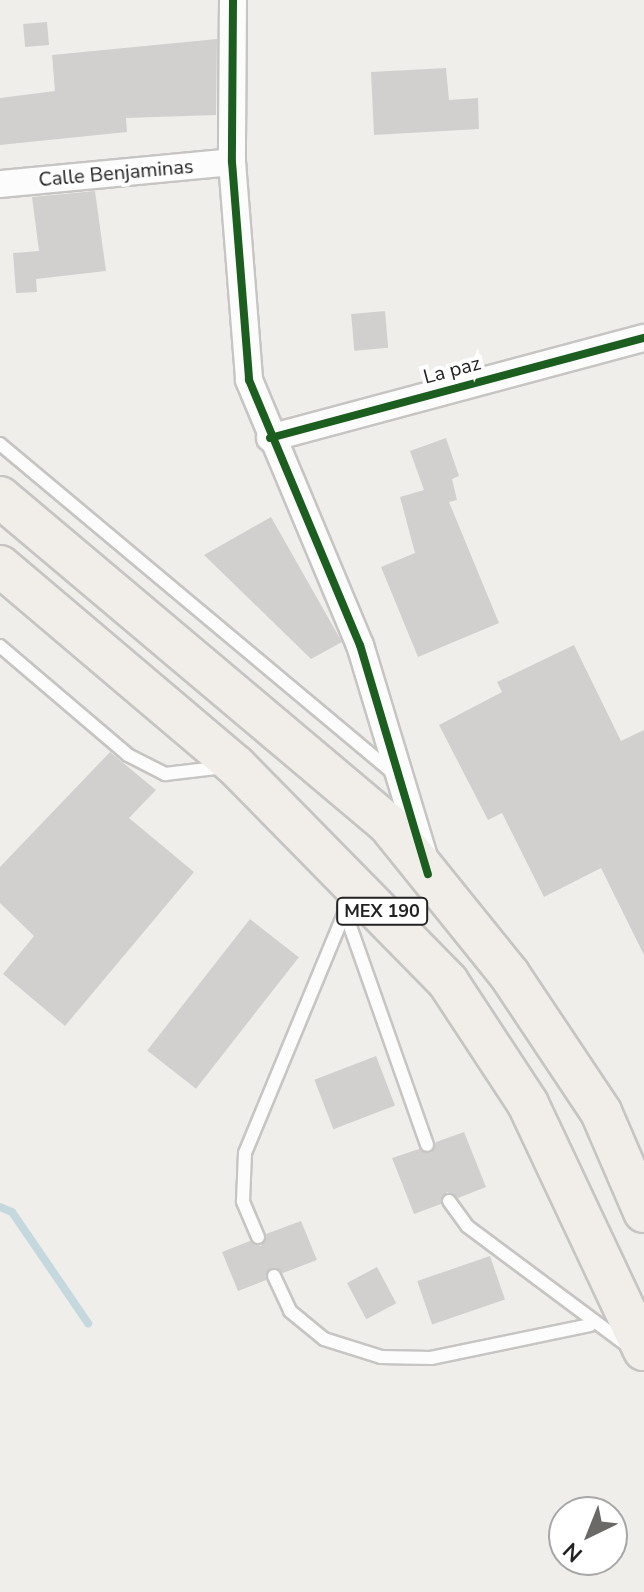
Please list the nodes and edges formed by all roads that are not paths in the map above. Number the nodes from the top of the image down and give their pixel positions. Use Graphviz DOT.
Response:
graph roads {
  1 [pos="233,0"];
  2 [pos="232,162"];
  3 [pos="0,184"];
  4 [pos="644,338"];
  5 [pos="270,438"];
  6 [pos="0,444"];
  7 [pos="0,497"];
  8 [pos="0,566"];
  9 [pos="0,646"];
  10 [pos="236,766"];
  11 [pos="407,784"];
  12 [pos="324,848"];
  13 [pos="428,874"];
  14 [pos="345,912"];
  15 [pos="427,1145"];
  16 [pos="449,1201"];
  17 [pos="644,1212"];
  18 [pos="258,1237"];
  19 [pos="274,1276"];
  20 [pos="590,1325"];
  21 [pos="644,1353"];
  1 -- 2 [label="street"];
  2 -- 3 [label="street, Calle Benjaminas"];
  2 -- 5 [label="street"];
  4 -- 5 [label="street, La paz"];
  5 -- 11 [label="street"];
  6 -- 11 [label="lane"];
  7 -- 13 [label="main road, MEX 190"];
  8 -- 10 [label="main road, MEX 190"];
  9 -- 10 [label="lane"];
  10 -- 12 [label="main road, MEX 190"];
  11 -- 13 [label="street"];
  12 -- 14 [label="lane"];
  12 -- 21 [label="main road, MEX 190"];
  13 -- 17 [label="main road, MEX 190"];
  14 -- 15 [label="lane"];
  14 -- 18 [label="lane"];
  16 -- 20 [label="lane"];
  19 -- 20 [label="lane"];
  20 -- 21 [label="lane"];
}
